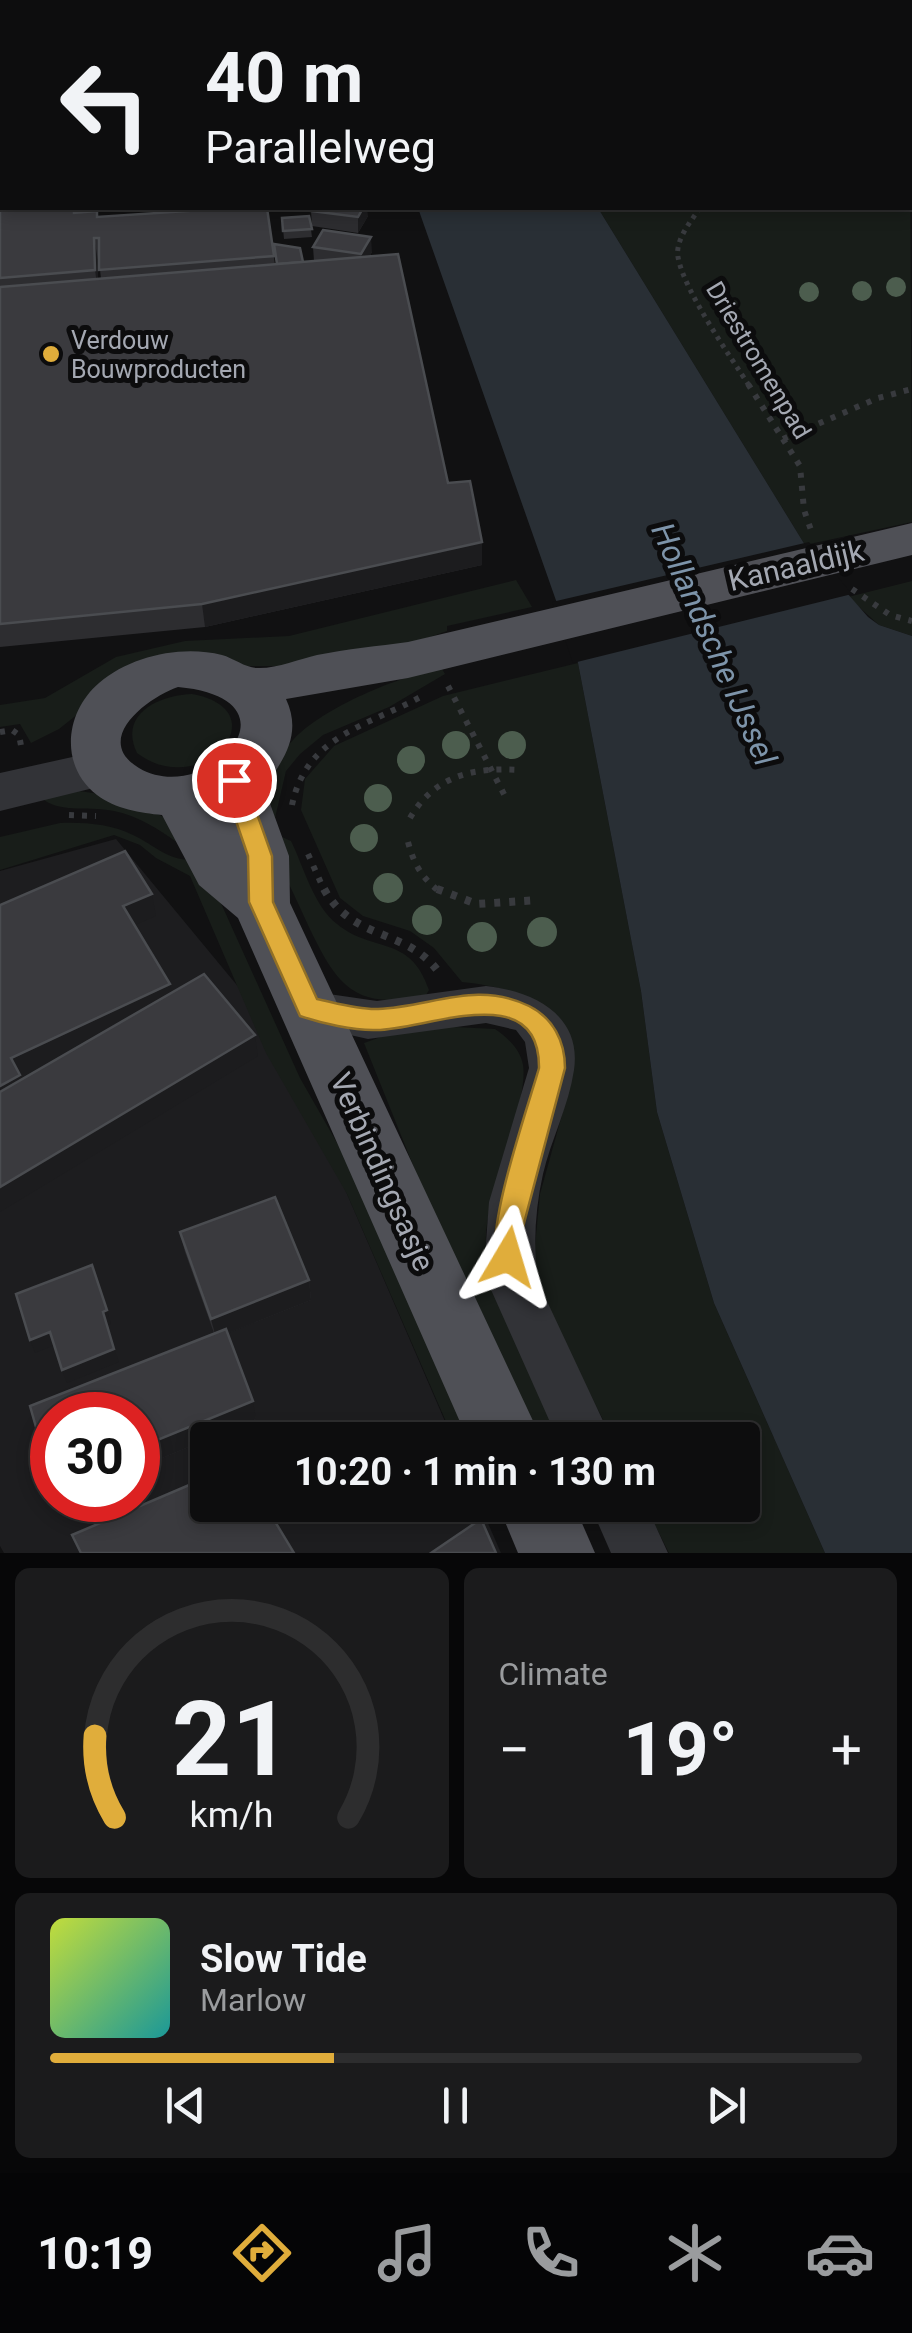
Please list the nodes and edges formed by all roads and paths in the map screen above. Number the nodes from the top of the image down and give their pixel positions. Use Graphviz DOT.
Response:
graph roads {
  1 [pos="699,210"];
  2 [pos="912,389"];
  3 [pos="783,439"];
  4 [pos="814,538"];
  5 [pos="910,539"];
  6 [pos="858,596"];
  7 [pos="912,621"];
  8 [pos="473,659"];
  9 [pos="451,692"];
  10 [pos="260,705"];
  11 [pos="99,752"];
  12 [pos="0,762"];
  13 [pos="491,768"];
  14 [pos="521,770"];
  15 [pos="234,780"];
  16 [pos="0,792"];
  17 [pos="180,796"];
  18 [pos="508,800"];
  19 [pos="292,811"];
  20 [pos="410,818"];
  21 [pos="302,840"];
  22 [pos="408,842"];
  23 [pos="538,900"];
  24 [pos="261,902"];
  25 [pos="457,1005"];
  26 [pos="308,1008"];
  27 [pos="497,1422"];
  28 [pos="577,1422"];
  29 [pos="543,1522"];
  30 [pos="625,1522"];
  31 [pos="557,1553"];
  32 [pos="640,1553"];
  1 -- 3 [label="path, Driestromenpad"];
  2 -- 3 [label="path"];
  3 -- 4 [label="path, Driestromenpad"];
  5 -- 8 [label="main road, Kanaaldijk"];
  6 -- 7 [label="path"];
  8 -- 10 [label="main road"];
  8 -- 19 [label="path"];
  9 -- 13 [label="path"];
  10 -- 11 [label="main road"];
  10 -- 15 [label="main road"];
  11 -- 12 [label="street"];
  11 -- 16 [label="street"];
  11 -- 17 [label="main road"];
  13 -- 14 [label="path"];
  13 -- 18 [label="path"];
  13 -- 20 [label="path"];
  15 -- 17 [label="main road"];
  15 -- 24 [label="main road, Verbindingsasje"];
  17 -- 24 [label="main road, Verbindingsasje"];
  21 -- 25 [label="path"];
  22 -- 23 [label="path"];
  24 -- 26 [label="main road, Verbindingsasje"];
  25 -- 26 [label="street"];
  25 -- 28 [label="street"];
  26 -- 27 [label="main road, Verbindingsasje"];
  29 -- 31 [label="main road"];
  30 -- 32 [label="street"];
}
